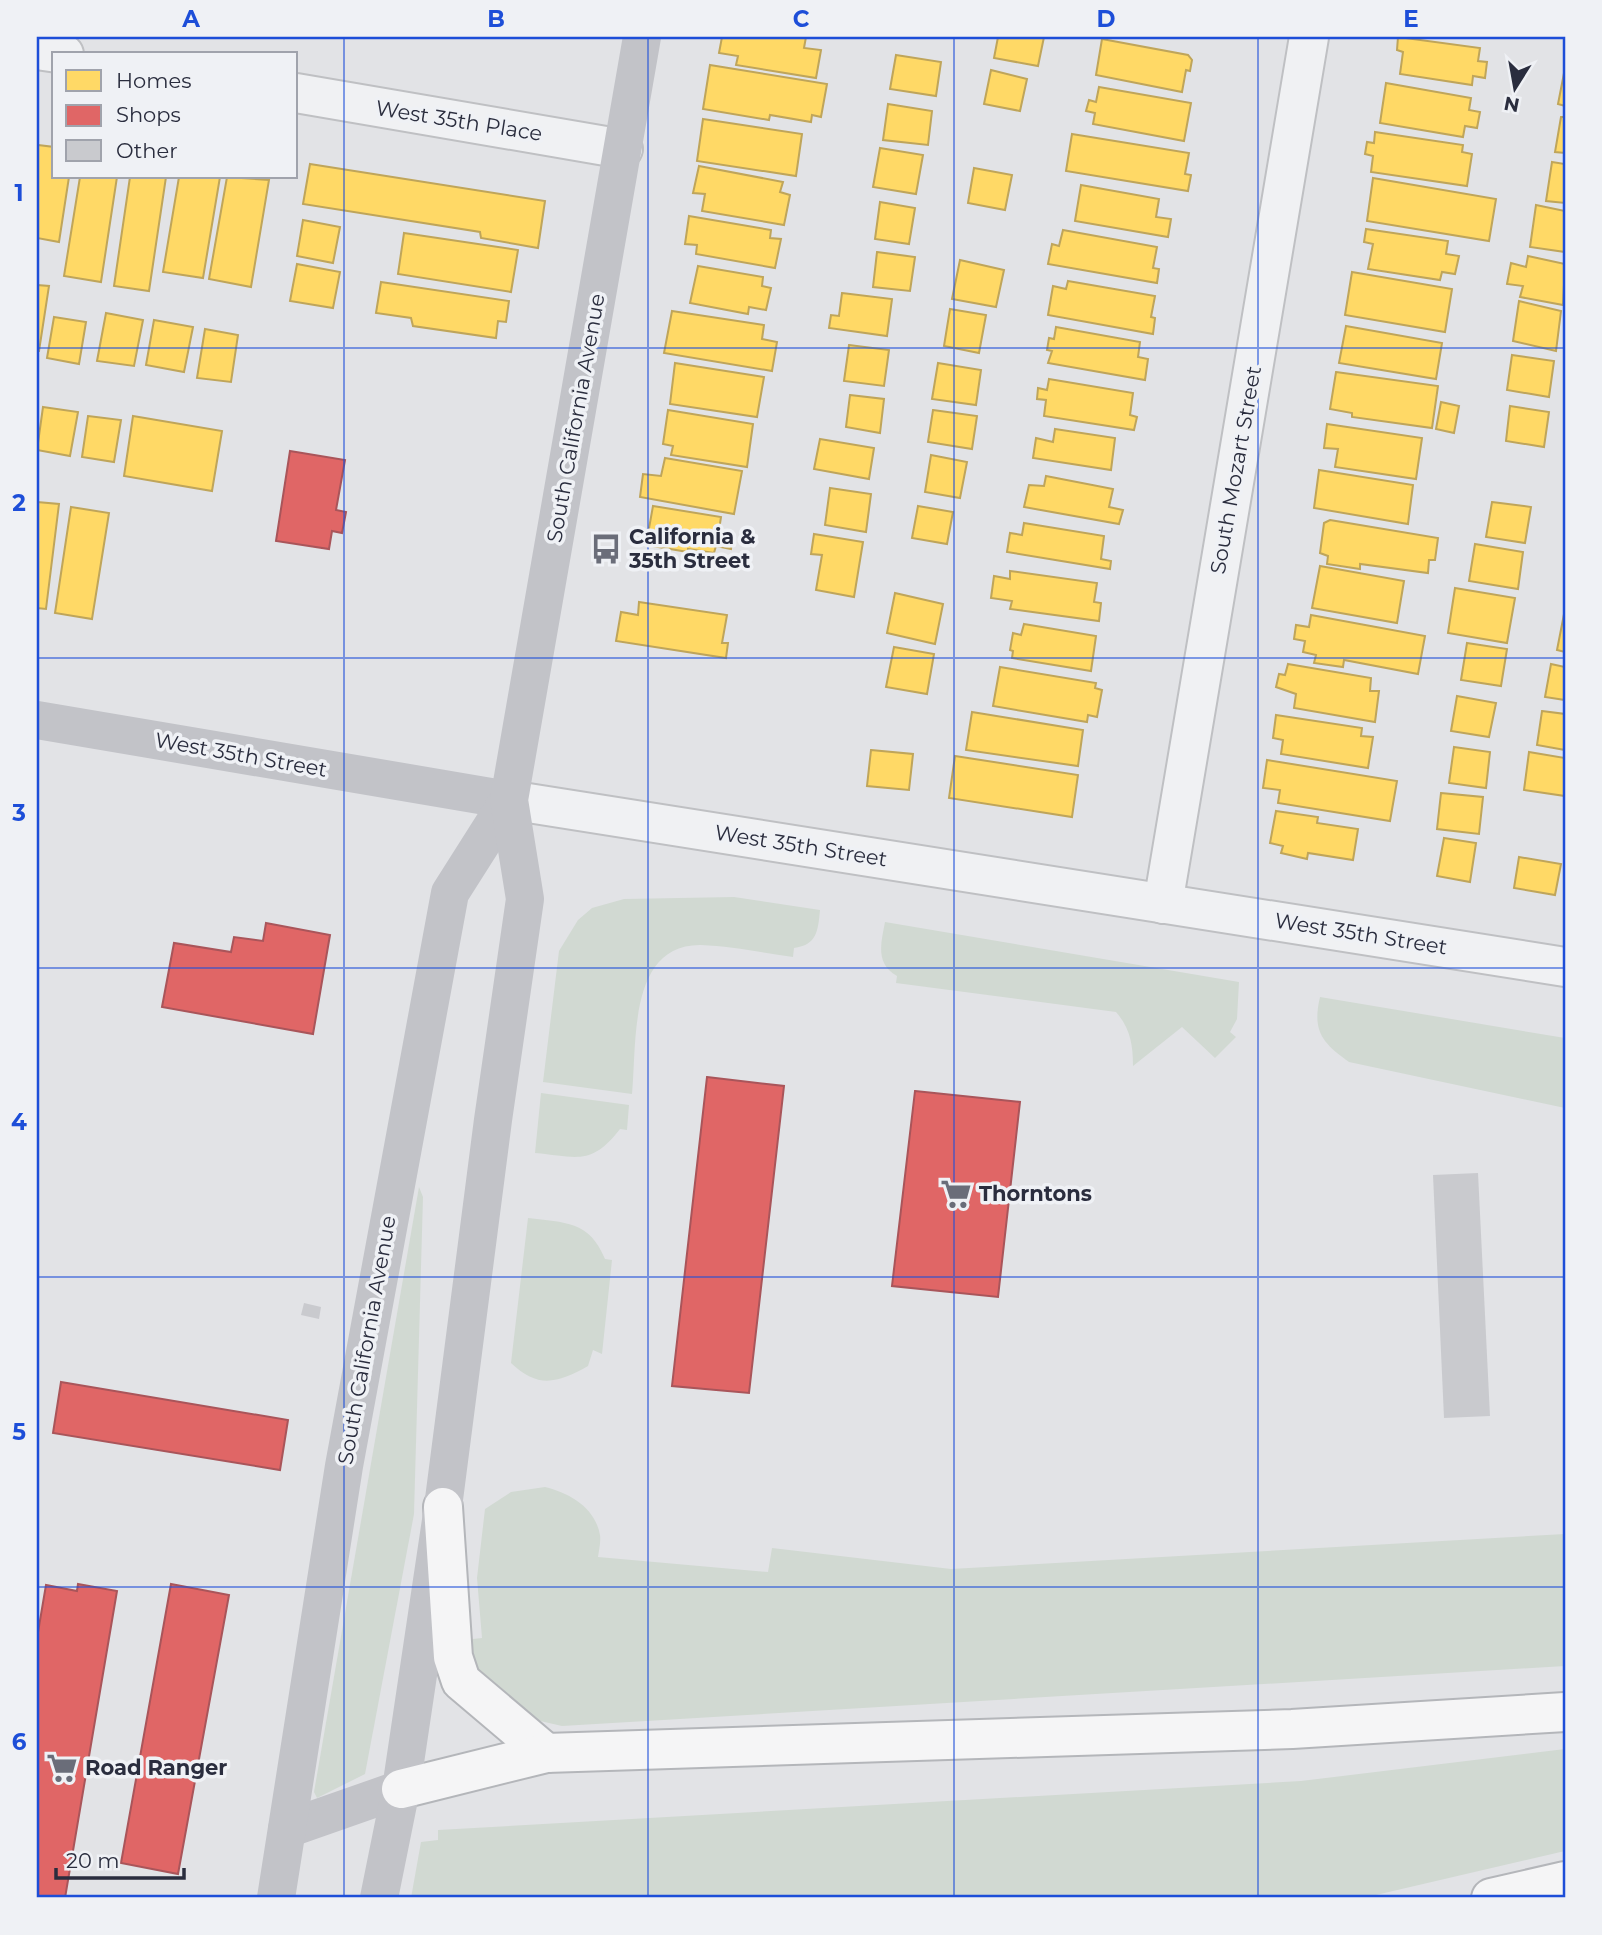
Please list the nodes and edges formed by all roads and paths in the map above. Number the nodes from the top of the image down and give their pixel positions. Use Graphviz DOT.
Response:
graph roads {
  1 [pos="642,37"];
  2 [pos="1309,37"];
  3 [pos="298,93"];
  4 [pos="623,149"];
  5 [pos="37,720"];
  6 [pos="509,800"];
  7 [pos="1163,904"];
  8 [pos="1565,967"];
  9 [pos="443,1507"];
  10 [pos="1565,1712"];
  11 [pos="546,1753"];
  12 [pos="401,1789"];
  13 [pos="287,1829"];
  14 [pos="1565,1881"];
  15 [pos="276,1898"];
  16 [pos="379,1898"];
  17 [pos="1492,1898"];
  1 -- 4 [label="main road, South California Avenue"];
  2 -- 7 [label="street, South Mozart Street"];
  3 -- 4 [label="street, West 35th Place"];
  4 -- 6 [label="main road, South California Avenue"];
  5 -- 6 [label="main road, West 35th Street"];
  6 -- 7 [label="street, West 35th Street"];
  6 -- 9 [label="main road, South California Avenue"];
  6 -- 13 [label="main road, South California Avenue"];
  7 -- 8 [label="street, West 35th Street"];
  9 -- 11 [label="highway"];
  9 -- 12 [label="main road, South California Avenue"];
  10 -- 11 [label="highway"];
  11 -- 12 [label="highway"];
  12 -- 13 [label="main road"];
  12 -- 16 [label="main road, South California Avenue"];
  13 -- 15 [label="main road, South California Avenue"];
  14 -- 17 [label="highway"];
}
